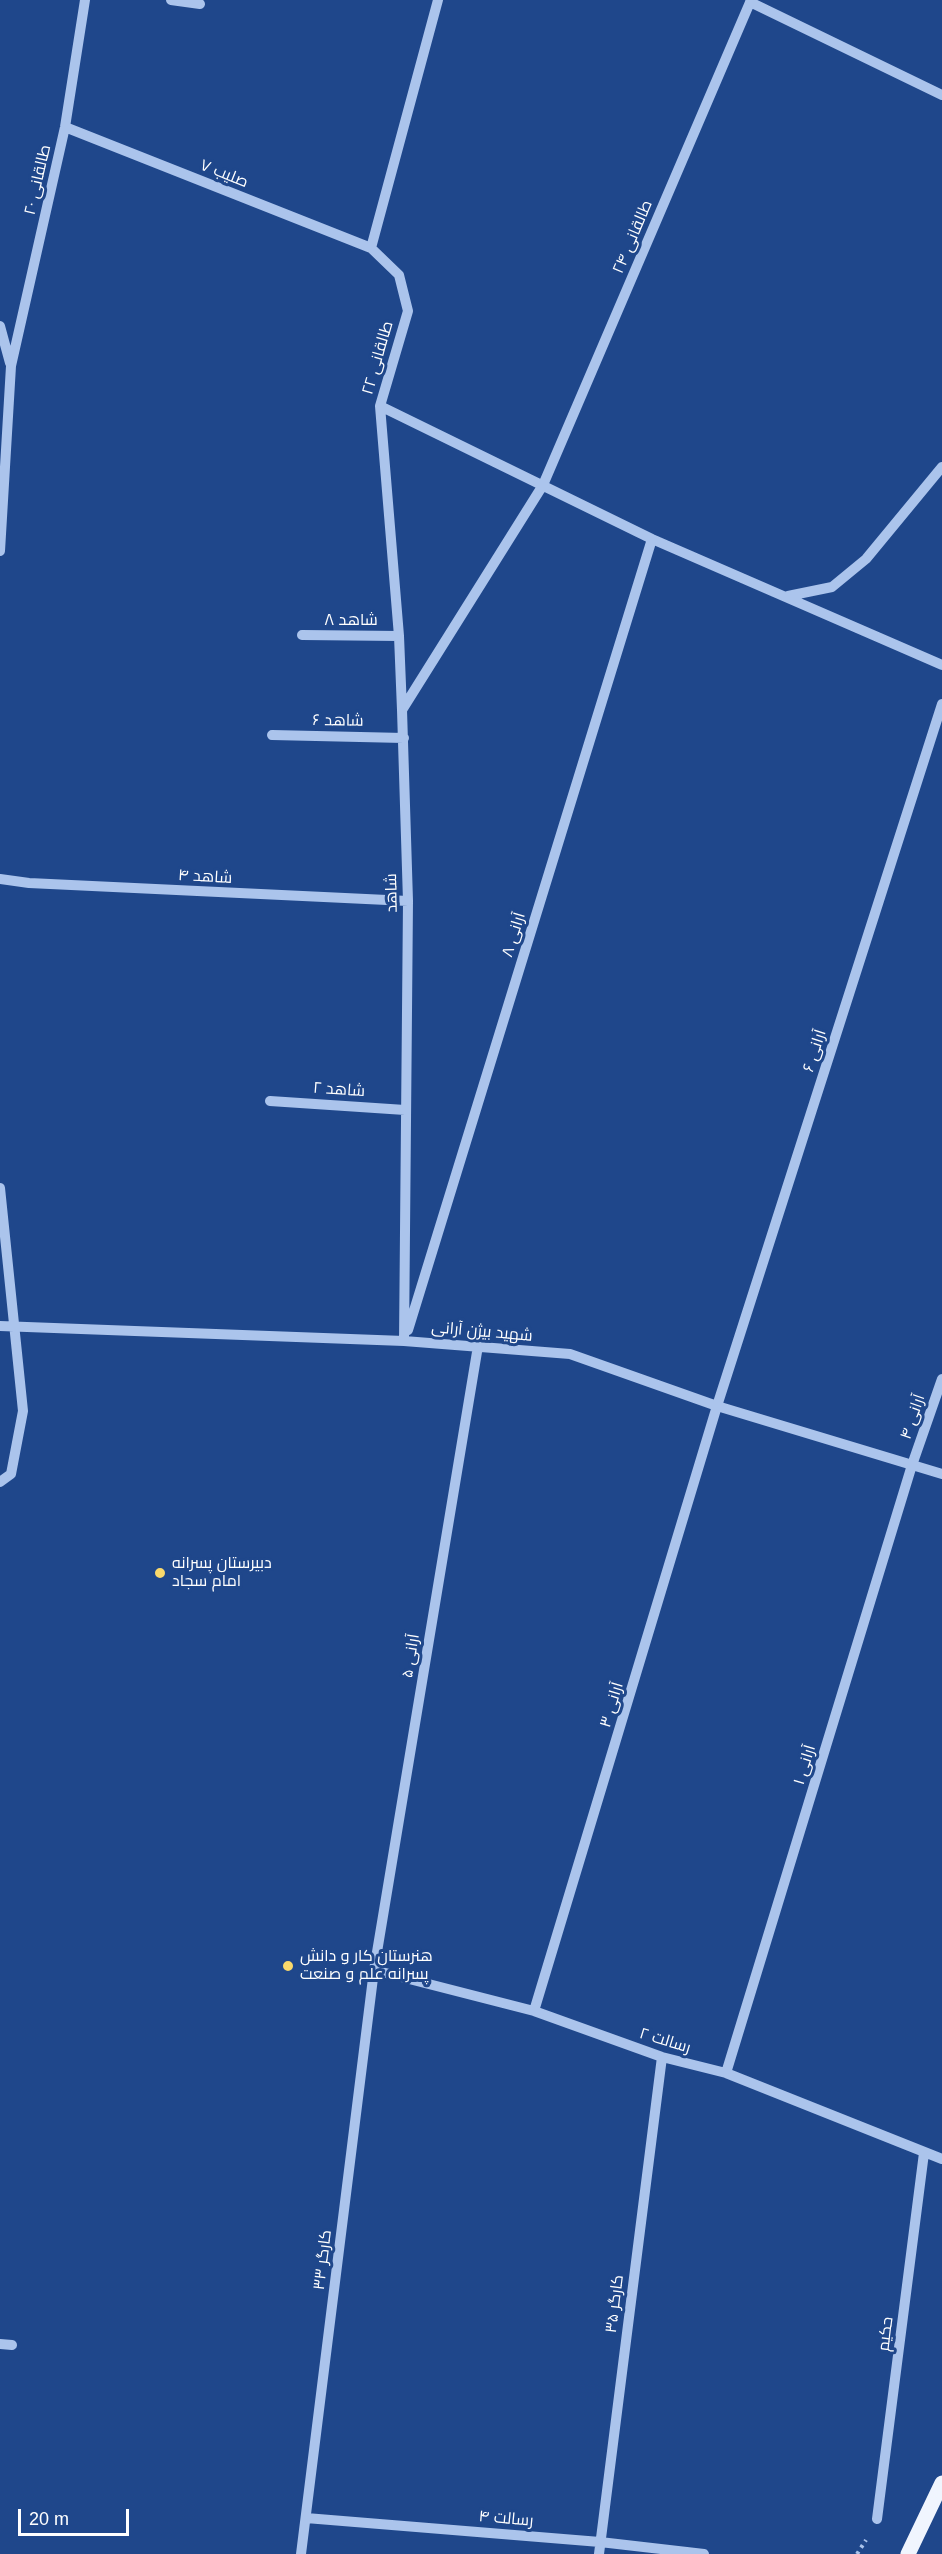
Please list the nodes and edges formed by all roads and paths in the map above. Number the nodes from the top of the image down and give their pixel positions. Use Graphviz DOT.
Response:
graph roads {
  1 [pos="86,0"];
  2 [pos="171,0"];
  3 [pos="438,0"];
  4 [pos="751,1"];
  5 [pos="200,4"];
  6 [pos="942,95"];
  7 [pos="65,127"];
  8 [pos="371,248"];
  9 [pos="0,326"];
  10 [pos="2,338"];
  11 [pos="11,366"];
  12 [pos="380,406"];
  13 [pos="4,408"];
  14 [pos="942,467"];
  15 [pos="543,485"];
  16 [pos="652,539"];
  17 [pos="0,551"];
  18 [pos="787,596"];
  19 [pos="302,635"];
  20 [pos="399,636"];
  21 [pos="942,665"];
  22 [pos="942,704"];
  23 [pos="402,710"];
  24 [pos="272,735"];
  25 [pos="404,738"];
  26 [pos="0,879"];
  27 [pos="408,902"];
  28 [pos="270,1101"];
  29 [pos="405,1110"];
  30 [pos="0,1188"];
  31 [pos="0,1326"];
  32 [pos="16,1327"];
  33 [pos="404,1341"];
  34 [pos="478,1346"];
  35 [pos="942,1379"];
  36 [pos="717,1406"];
  37 [pos="912,1465"];
  38 [pos="942,1474"];
  39 [pos="0,1482"];
  40 [pos="374,1970"];
  41 [pos="534,2011"];
  42 [pos="662,2057"];
  43 [pos="726,2073"];
  44 [pos="924,2153"];
  45 [pos="942,2158"];
  46 [pos="0,2344"];
  47 [pos="12,2345"];
  48 [pos="942,2483"];
  49 [pos="306,2518"];
  50 [pos="877,2519"];
  51 [pos="600,2542"];
  52 [pos="301,2554"];
  53 [pos="598,2554"];
  54 [pos="704,2554"];
  55 [pos="908,2554"];
  1 -- 7 [label="street, طالقانی ۲۰"];
  2 -- 5 [label="street"];
  3 -- 8 [label="street"];
  4 -- 6 [label="street"];
  4 -- 15 [label="street, طالقانی ۲۴"];
  7 -- 8 [label="street, صلیب ۷"];
  7 -- 11 [label="street, طالقانی ۲۰"];
  8 -- 12 [label="street, طالقانی ۲۲"];
  9 -- 10 [label="street"];
  10 -- 11 [label="street"];
  11 -- 13 [label="street"];
  12 -- 15 [label="street"];
  12 -- 20 [label="street, طالقانی ۲۲"];
  13 -- 17 [label="street"];
  14 -- 18 [label="street"];
  15 -- 16 [label="street"];
  15 -- 23 [label="street"];
  16 -- 18 [label="street"];
  16 -- 33 [label="street, آرانی ۸"];
  18 -- 21 [label="street"];
  19 -- 20 [label="street, شاهد ۸"];
  20 -- 23 [label="street, طالقانی ۲۲"];
  22 -- 36 [label="street, آرانی ۶"];
  23 -- 25 [label="street, شاهد"];
  24 -- 25 [label="street, شاهد ۶"];
  25 -- 27 [label="street, شاهد"];
  26 -- 27 [label="street, شاهد ۴"];
  27 -- 29 [label="street, شاهد"];
  28 -- 29 [label="street, شاهد ۲"];
  29 -- 33 [label="street, شاهد"];
  30 -- 32 [label="street"];
  31 -- 32 [label="street, شهید بیژن آرانی"];
  32 -- 33 [label="street, شهید بیژن آرانی"];
  32 -- 39 [label="street"];
  33 -- 34 [label="street, شهید بیژن آرانی"];
  34 -- 36 [label="street, شهید بیژن آرانی"];
  34 -- 40 [label="street, آرانی ۵"];
  35 -- 37 [label="street, آرانی ۴"];
  36 -- 37 [label="street, شهید بیژن آرانی"];
  36 -- 41 [label="street, آرانی ۳"];
  37 -- 38 [label="street, شهید بیژن آرانی"];
  37 -- 43 [label="street, آرانی ۱"];
  40 -- 41 [label="street, رسالت ۲"];
  40 -- 49 [label="street, کارگر ۳۳"];
  41 -- 42 [label="street, رسالت ۲"];
  42 -- 43 [label="street, رسالت ۲"];
  42 -- 51 [label="street, کارگر ۳۵"];
  43 -- 44 [label="street, رسالت ۲"];
  44 -- 45 [label="street, رسالت ۲"];
  44 -- 50 [label="street, حکیم"];
  46 -- 47 [label="street"];
  48 -- 55 [label="main road"];
  49 -- 51 [label="street, رسالت ۴"];
  49 -- 52 [label="street, کارگر ۳۳"];
  51 -- 53 [label="street, کارگر ۳۵"];
  51 -- 54 [label="street, رسالت ۴"];
}
